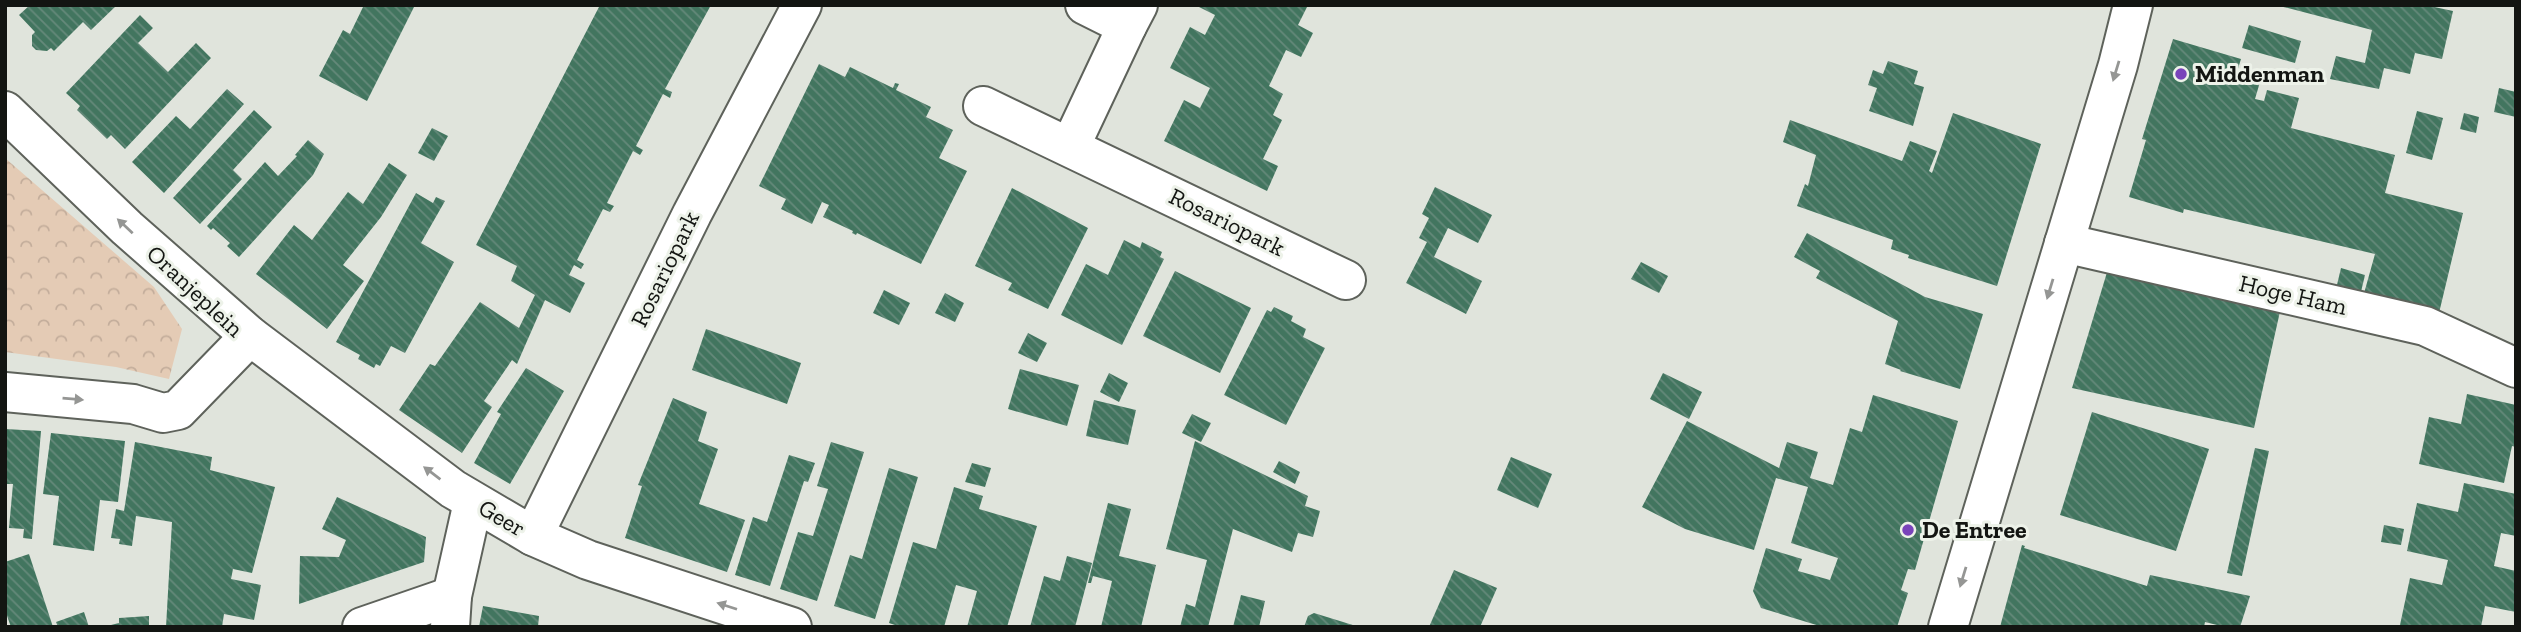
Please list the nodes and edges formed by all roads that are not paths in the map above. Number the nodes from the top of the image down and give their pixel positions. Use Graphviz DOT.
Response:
graph roads {
  1 [pos="802,5"];
  2 [pos="1085,5"];
  3 [pos="2125,8"];
  4 [pos="1133,15"];
  5 [pos="983,106"];
  6 [pos="5,111"];
  7 [pos="1070,147"];
  8 [pos="2064,243"];
  9 [pos="1346,280"];
  10 [pos="250,336"];
  11 [pos="2516,368"];
  12 [pos="5,392"];
  13 [pos="473,502"];
  14 [pos="533,536"];
  15 [pos="451,611"];
  16 [pos="362,627"];
  17 [pos="792,627"];
  18 [pos="1948,627"];
  1 -- 14 [label="street, Rosariopark"];
  2 -- 4 [label="street"];
  3 -- 8 [label="street, one-way"];
  4 -- 7 [label="street"];
  5 -- 7 [label="street, Rosariopark"];
  10 -- 6 [label="street, Oranjeplein, one-way"];
  7 -- 9 [label="street, Rosariopark"];
  8 -- 11 [label="street, Hoge Ham"];
  8 -- 18 [label="street, one-way"];
  12 -- 10 [label="street, Oranjeplein, one-way"];
  13 -- 10 [label="street, Geer, one-way"];
  13 -- 14 [label="street, Geer"];
  13 -- 15 [label="street"];
  17 -- 14 [label="street, Geer, one-way"];
  15 -- 16 [label="street"];
}
